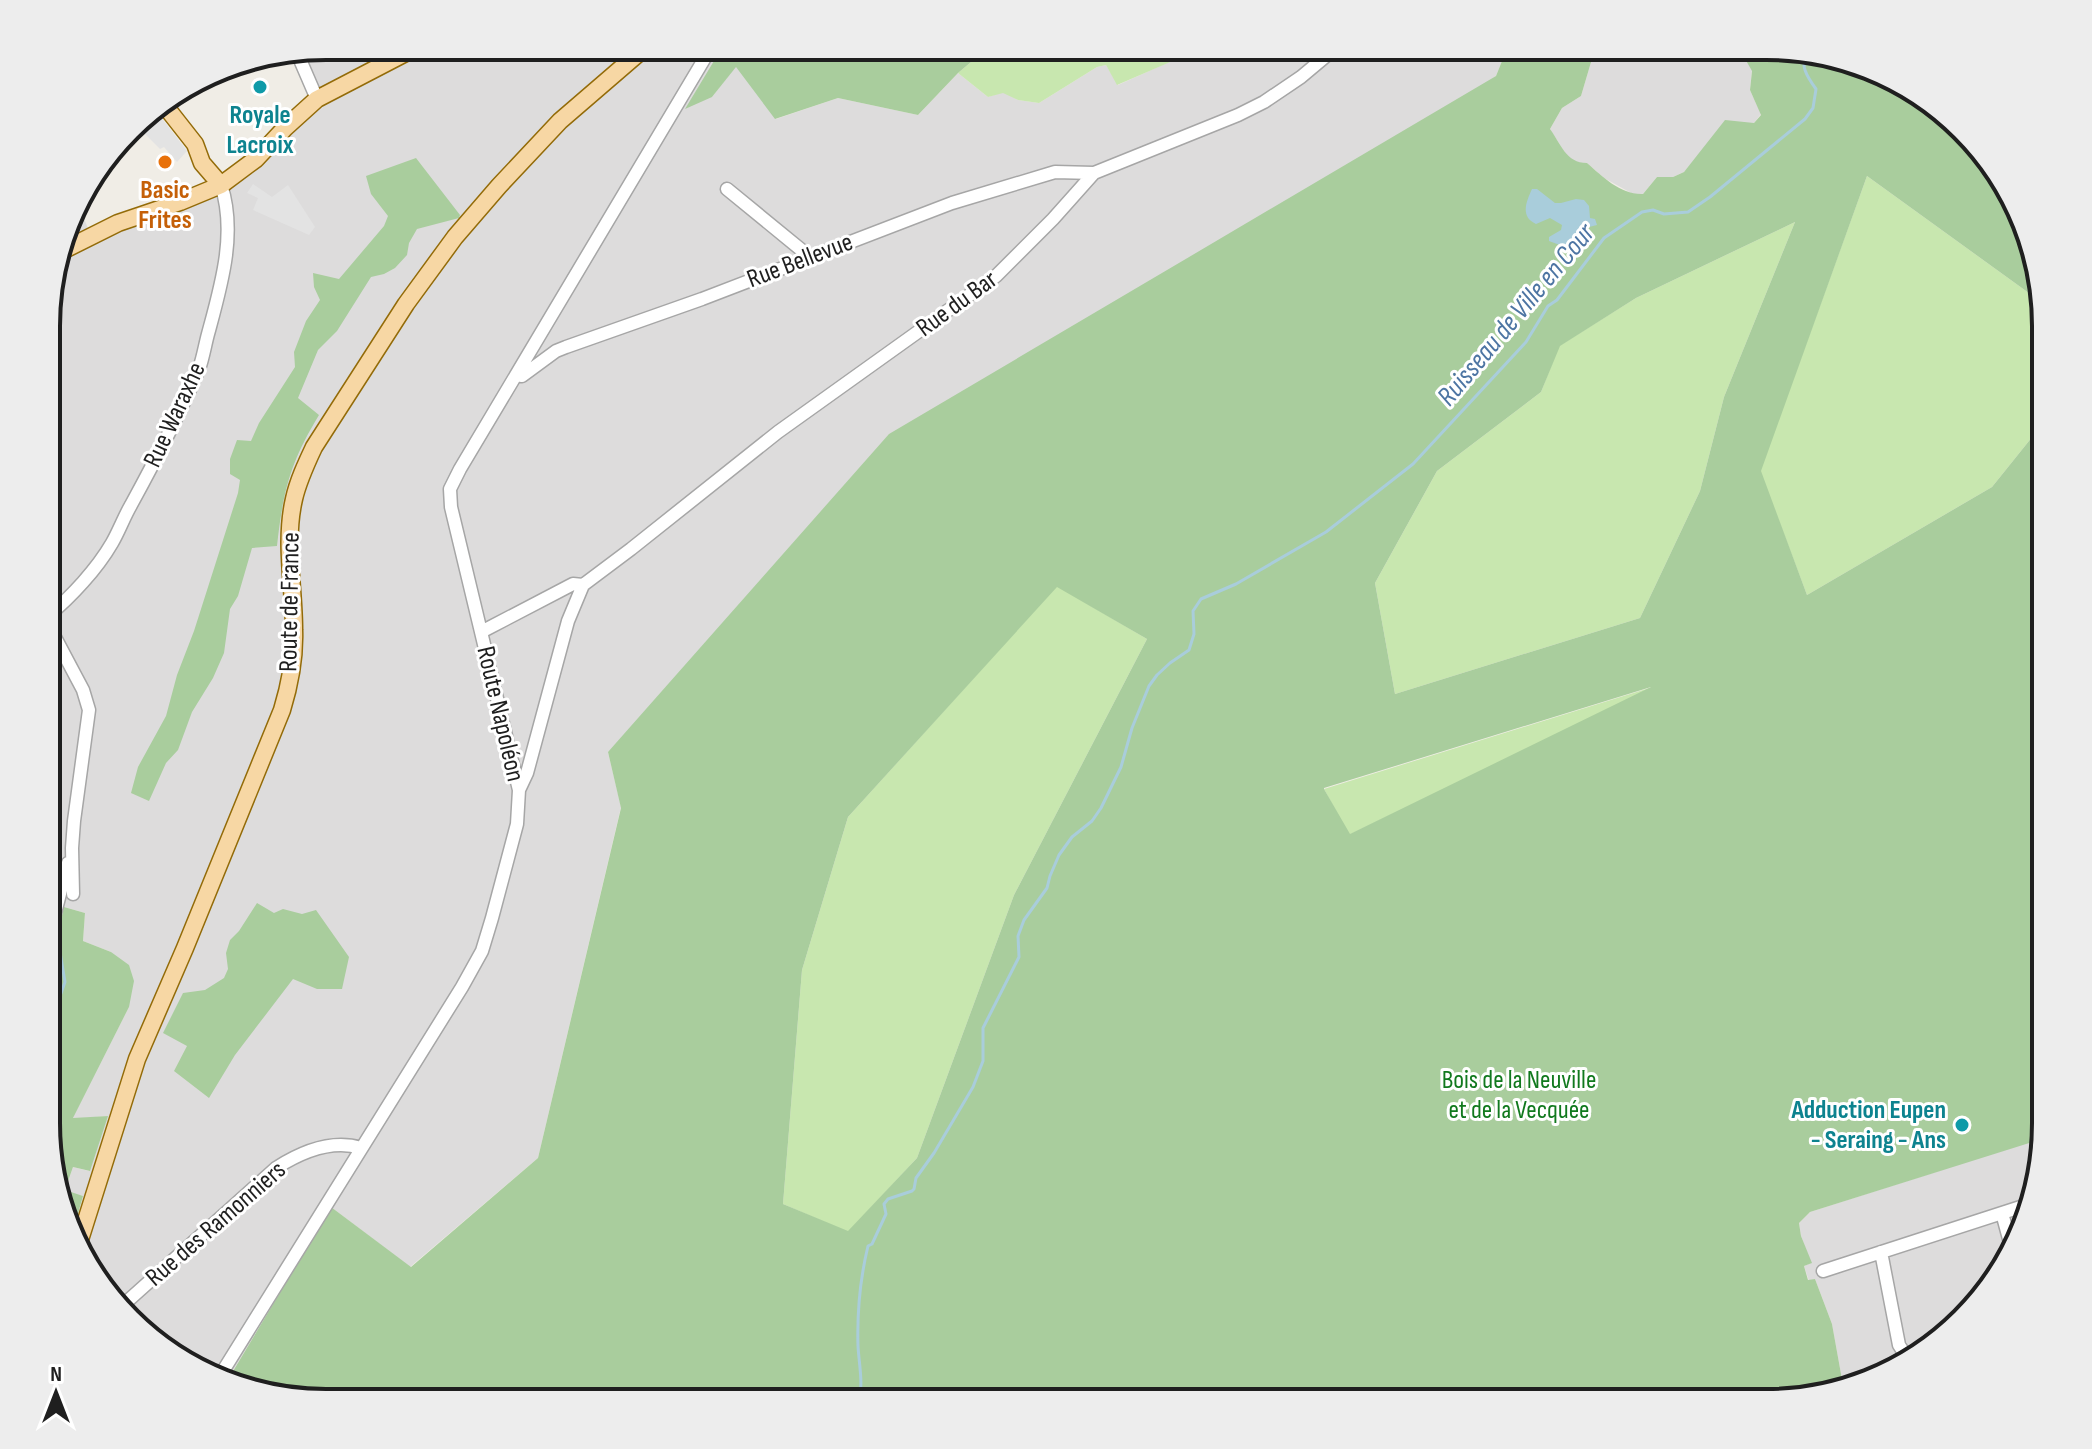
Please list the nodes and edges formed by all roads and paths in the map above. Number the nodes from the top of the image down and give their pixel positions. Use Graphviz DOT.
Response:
graph roads {
  1 [pos="392,60"];
  2 [pos="631,60"];
  3 [pos="704,60"];
  4 [pos="302,61"];
  5 [pos="1320,61"];
  6 [pos="317,99"];
  7 [pos="170,112"];
  8 [pos="1094,173"];
  9 [pos="221,185"];
  10 [pos="727,189"];
  11 [pos="72,246"];
  12 [pos="810,257"];
  13 [pos="516,375"];
  14 [pos="583,585"];
  15 [pos="60,603"];
  16 [pos="481,632"];
  17 [pos="60,647"];
  18 [pos="519,790"];
  19 [pos="72,848"];
  20 [pos="61,891"];
  21 [pos="73,894"];
  22 [pos="361,1148"];
  23 [pos="2018,1208"];
  24 [pos="2002,1213"];
  25 [pos="83,1231"];
  26 [pos="2008,1234"];
  27 [pos="1881,1252"];
  28 [pos="1823,1271"];
  29 [pos="128,1300"];
  30 [pos="1903,1351"];
  31 [pos="224,1369"];
  1 -- 6 [label="main road"];
  2 -- 25 [label="main road, Route de France"];
  3 -- 13 [label="street, Route Napoléon"];
  4 -- 6 [label="street"];
  5 -- 8 [label="street, Rue du Bar"];
  6 -- 9 [label="main road"];
  7 -- 9 [label="main road"];
  8 -- 12 [label="street, Rue Bellevue"];
  8 -- 14 [label="street, Rue du Bar"];
  9 -- 11 [label="main road"];
  9 -- 15 [label="street, Rue Waraxhe"];
  10 -- 12 [label="street"];
  12 -- 13 [label="street, Rue Bellevue"];
  13 -- 16 [label="street, Route Napoléon"];
  14 -- 16 [label="street, Rue du Bar"];
  14 -- 18 [label="street"];
  16 -- 18 [label="street, Route Napoléon"];
  17 -- 19 [label="street"];
  18 -- 22 [label="street, Route Napoléon"];
  19 -- 20 [label="street"];
  19 -- 21 [label="street"];
  22 -- 29 [label="street, Rue des Ramonniers"];
  22 -- 31 [label="street, Route Napoléon"];
  23 -- 24 [label="street"];
  24 -- 26 [label="street"];
  24 -- 27 [label="street"];
  27 -- 28 [label="street"];
  27 -- 30 [label="street"];
}
